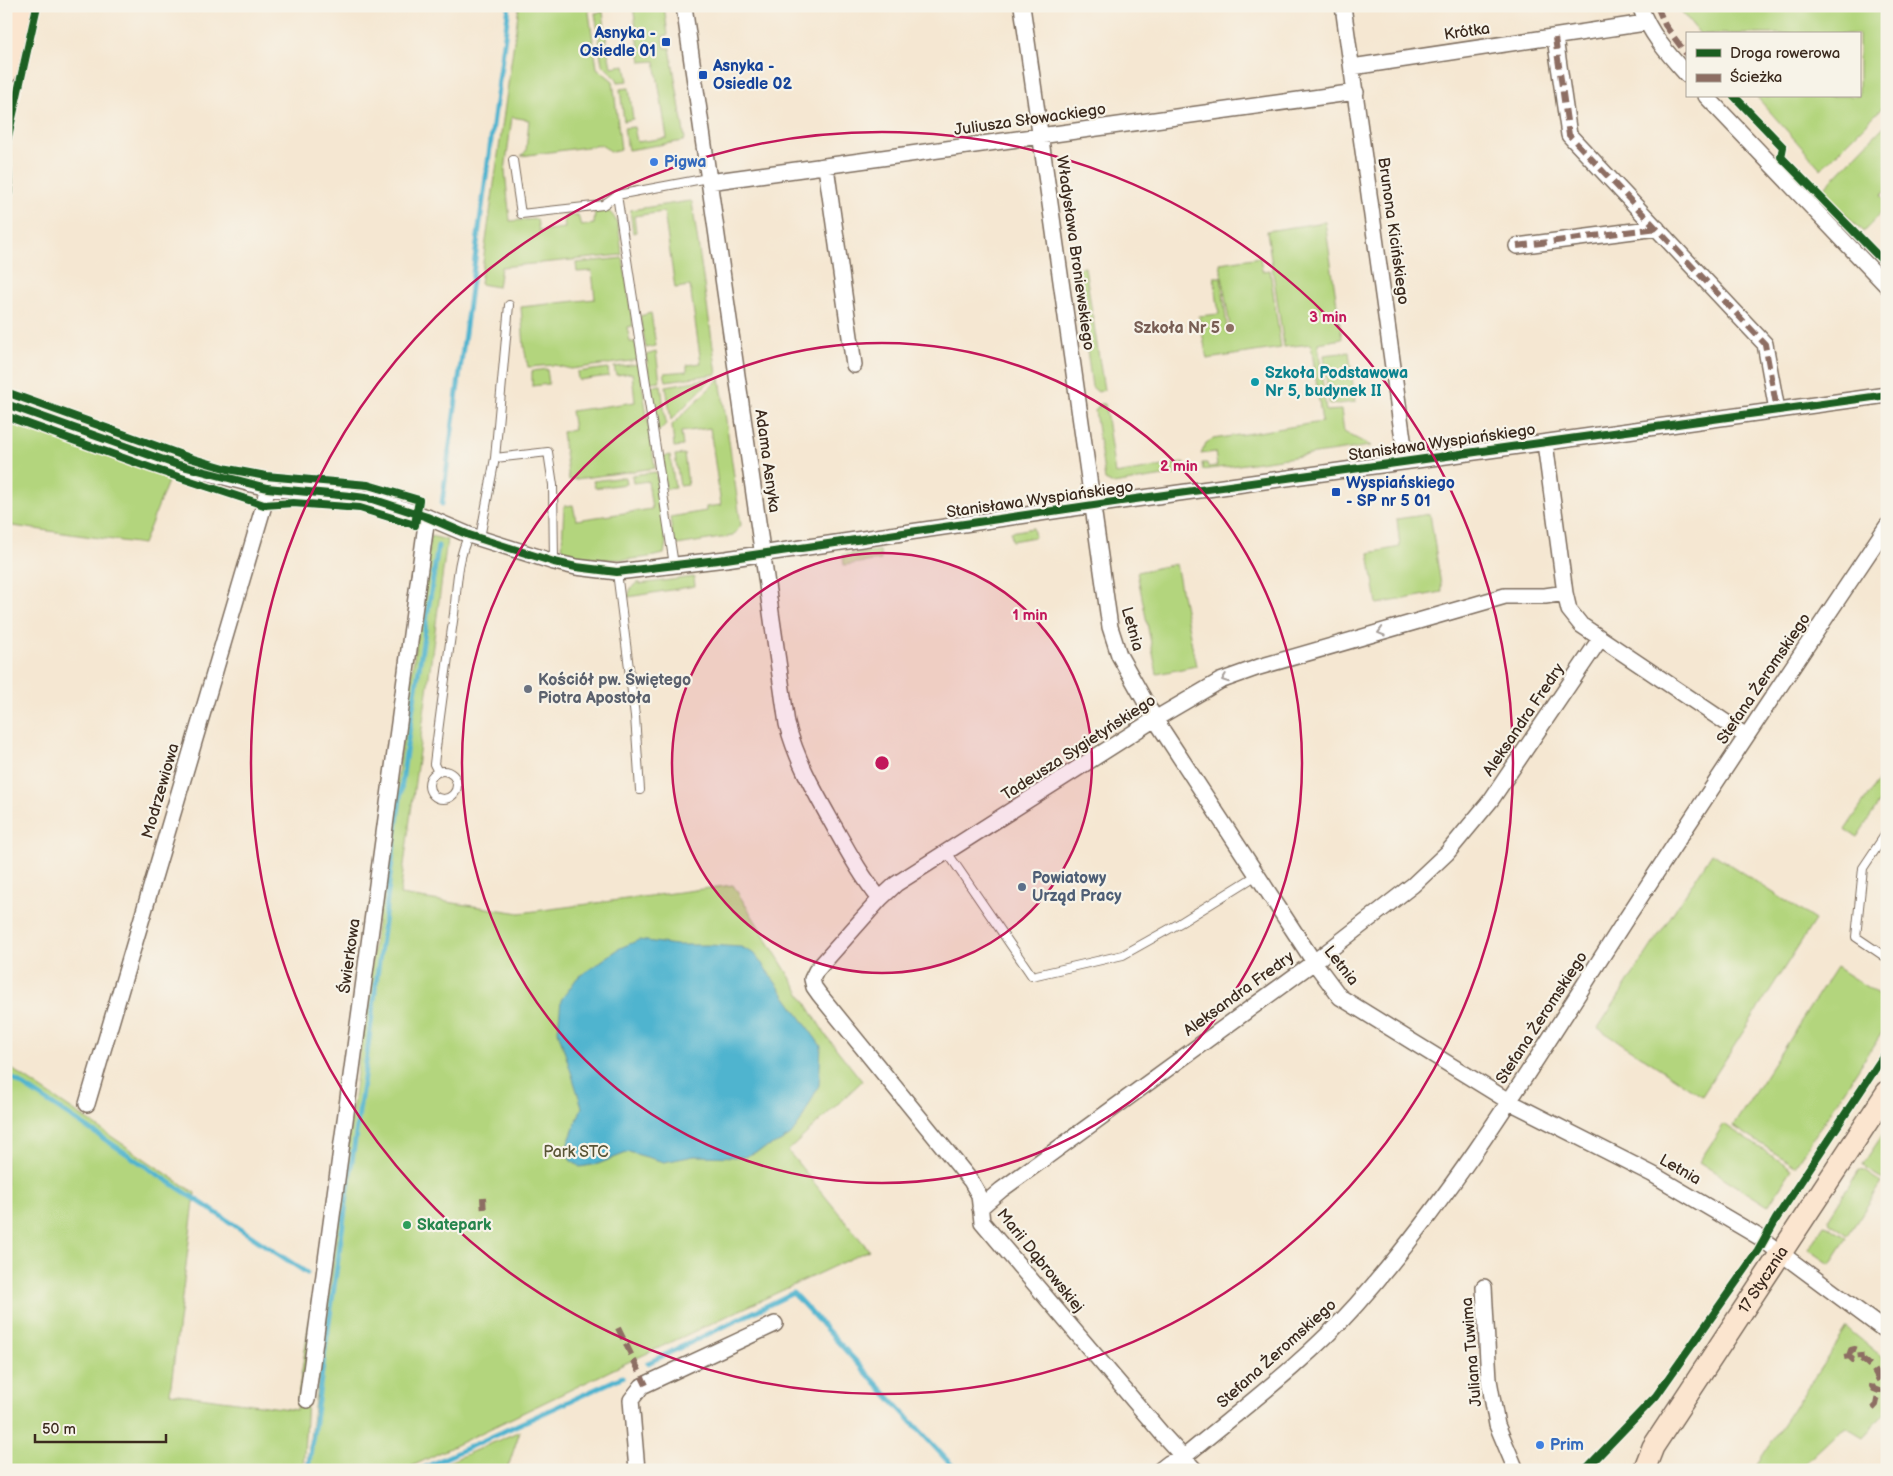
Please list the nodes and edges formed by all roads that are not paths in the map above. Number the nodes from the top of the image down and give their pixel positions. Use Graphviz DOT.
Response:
graph roads {
  1 [pos="21,6"];
  2 [pos="684,6"];
  3 [pos="1022,6"];
  4 [pos="1343,6"];
  5 [pos="1640,6"];
  6 [pos="1645,23"];
  7 [pos="1555,38"];
  8 [pos="1352,67"];
  9 [pos="6,74"];
  10 [pos="1686,74"];
  11 [pos="1356,92"];
  12 [pos="1708,98"];
  13 [pos="1041,136"];
  14 [pos="513,160"];
  15 [pos="826,167"];
  16 [pos="709,180"];
  17 [pos="617,195"];
  18 [pos="1656,228"];
  19 [pos="1517,246"];
  20 [pos="1887,286"];
  21 [pos="509,305"];
  22 [pos="854,365"];
  23 [pos="1887,395"];
  24 [pos="6,404"];
  25 [pos="1777,410"];
  26 [pos="1544,443"];
  27 [pos="495,458"];
  28 [pos="1406,461"];
  29 [pos="267,488"];
  30 [pos="1092,506"];
  31 [pos="427,517"];
  32 [pos="1887,526"];
  33 [pos="475,536"];
  34 [pos="762,554"];
  35 [pos="554,562"];
  36 [pos="674,565"];
  37 [pos="617,572"];
  38 [pos="1565,593"];
  39 [pos="1600,639"];
  40 [pos="1155,719"];
  41 [pos="1746,736"];
  42 [pos="438,772"];
  43 [pos="640,790"];
  44 [pos="1887,832"];
  45 [pos="947,852"];
  46 [pos="1257,875"];
  47 [pos="880,899"];
  48 [pos="1887,947"];
  49 [pos="1884,957"];
  50 [pos="1314,962"];
  51 [pos="819,994"];
  52 [pos="1887,1092"];
  53 [pos="1510,1102"];
  54 [pos="87,1104"];
  55 [pos="980,1208"];
  56 [pos="1782,1253"];
  57 [pos="1484,1286"];
  58 [pos="775,1324"];
  59 [pos="1887,1332"];
  60 [pos="307,1400"];
  61 [pos="1184,1457"];
  62 [pos="637,1470"];
  63 [pos="1160,1470"];
  64 [pos="1195,1470"];
  65 [pos="1516,1470"];
  66 [pos="1644,1470"];
  1 -- 9 [label="street"];
  2 -- 16 [label="street, Adama Asnyka"];
  3 -- 13 [label="street, Władysława Broniewskiego"];
  4 -- 8 [label="street, Brunona Kicińskiego"];
  5 -- 6 [label="street"];
  6 -- 7 [label="street, Krótka"];
  6 -- 10 [label="street"];
  7 -- 8 [label="street, Krótka"];
  7 -- 18 [label="street"];
  8 -- 11 [label="street, Brunona Kicińskiego"];
  11 -- 13 [label="street, Juliusza Słowackiego"];
  11 -- 28 [label="street, Brunona Kicińskiego"];
  12 -- 20 [label="street"];
  13 -- 15 [label="street, Juliusza Słowackiego"];
  13 -- 30 [label="street, Władysława Broniewskiego"];
  14 -- 17 [label="lane"];
  15 -- 16 [label="street, Juliusza Słowackiego"];
  15 -- 22 [label="street"];
  16 -- 17 [label="lane"];
  16 -- 34 [label="street, Adama Asnyka"];
  17 -- 36 [label="lane"];
  18 -- 19 [label="street"];
  18 -- 25 [label="street"];
  21 -- 27 [label="lane"];
  23 -- 25 [label="street, Stanisława Wyspiańskiego"];
  24 -- 29 [label="street, Stanisława Wyspiańskiego"];
  25 -- 26 [label="street, Stanisława Wyspiańskiego"];
  26 -- 28 [label="street, Stanisława Wyspiańskiego"];
  26 -- 38 [label="street"];
  27 -- 33 [label="lane"];
  27 -- 35 [label="lane"];
  28 -- 30 [label="street, Stanisława Wyspiańskiego"];
  29 -- 31 [label="street, Stanisława Wyspiańskiego"];
  29 -- 54 [label="street, Modrzewiowa"];
  30 -- 34 [label="street, Stanisława Wyspiańskiego"];
  30 -- 40 [label="street, Letnia"];
  31 -- 33 [label="street, Stanisława Wyspiańskiego"];
  31 -- 60 [label="street, Świerkowa"];
  32 -- 41 [label="street, Stefana Żeromskiego"];
  33 -- 35 [label="street, Stanisława Wyspiańskiego"];
  33 -- 42 [label="lane"];
  34 -- 36 [label="street, Stanisława Wyspiańskiego"];
  34 -- 47 [label="street, Adama Asnyka"];
  35 -- 37 [label="street, Stanisława Wyspiańskiego"];
  36 -- 37 [label="street, Stanisława Wyspiańskiego"];
  37 -- 43 [label="lane"];
  38 -- 39 [label="street"];
  38 -- 40 [label="street, Tadeusza Sygietyńskiego, one-way"];
  39 -- 41 [label="street"];
  39 -- 50 [label="street, Aleksandra Fredry"];
  40 -- 45 [label="street, Tadeusza Sygietyńskiego"];
  40 -- 46 [label="street, Letnia"];
  41 -- 53 [label="street, Stefana Żeromskiego"];
  44 -- 49 [label="lane"];
  45 -- 46 [label="lane"];
  45 -- 47 [label="street, Tadeusza Sygietyńskiego"];
  46 -- 50 [label="street, Letnia"];
  47 -- 51 [label="street, Tadeusza Sygietyńskiego"];
  48 -- 49 [label="lane"];
  50 -- 53 [label="street, Letnia"];
  50 -- 55 [label="street, Aleksandra Fredry"];
  51 -- 55 [label="street, Marii Dąbrowskiej"];
  52 -- 56 [label="street, 17 Stycznia"];
  53 -- 56 [label="street, Letnia"];
  53 -- 61 [label="street, Stefana Żeromskiego"];
  55 -- 61 [label="street, Marii Dąbrowskiej"];
  56 -- 59 [label="street, Letnia"];
  56 -- 66 [label="street, 17 Stycznia"];
  57 -- 65 [label="street, Juliana Tuwima"];
  58 -- 62 [label="street"];
  61 -- 63 [label="street, Stefana Żeromskiego"];
  61 -- 64 [label="street, Marii Dąbrowskiej"];
}
